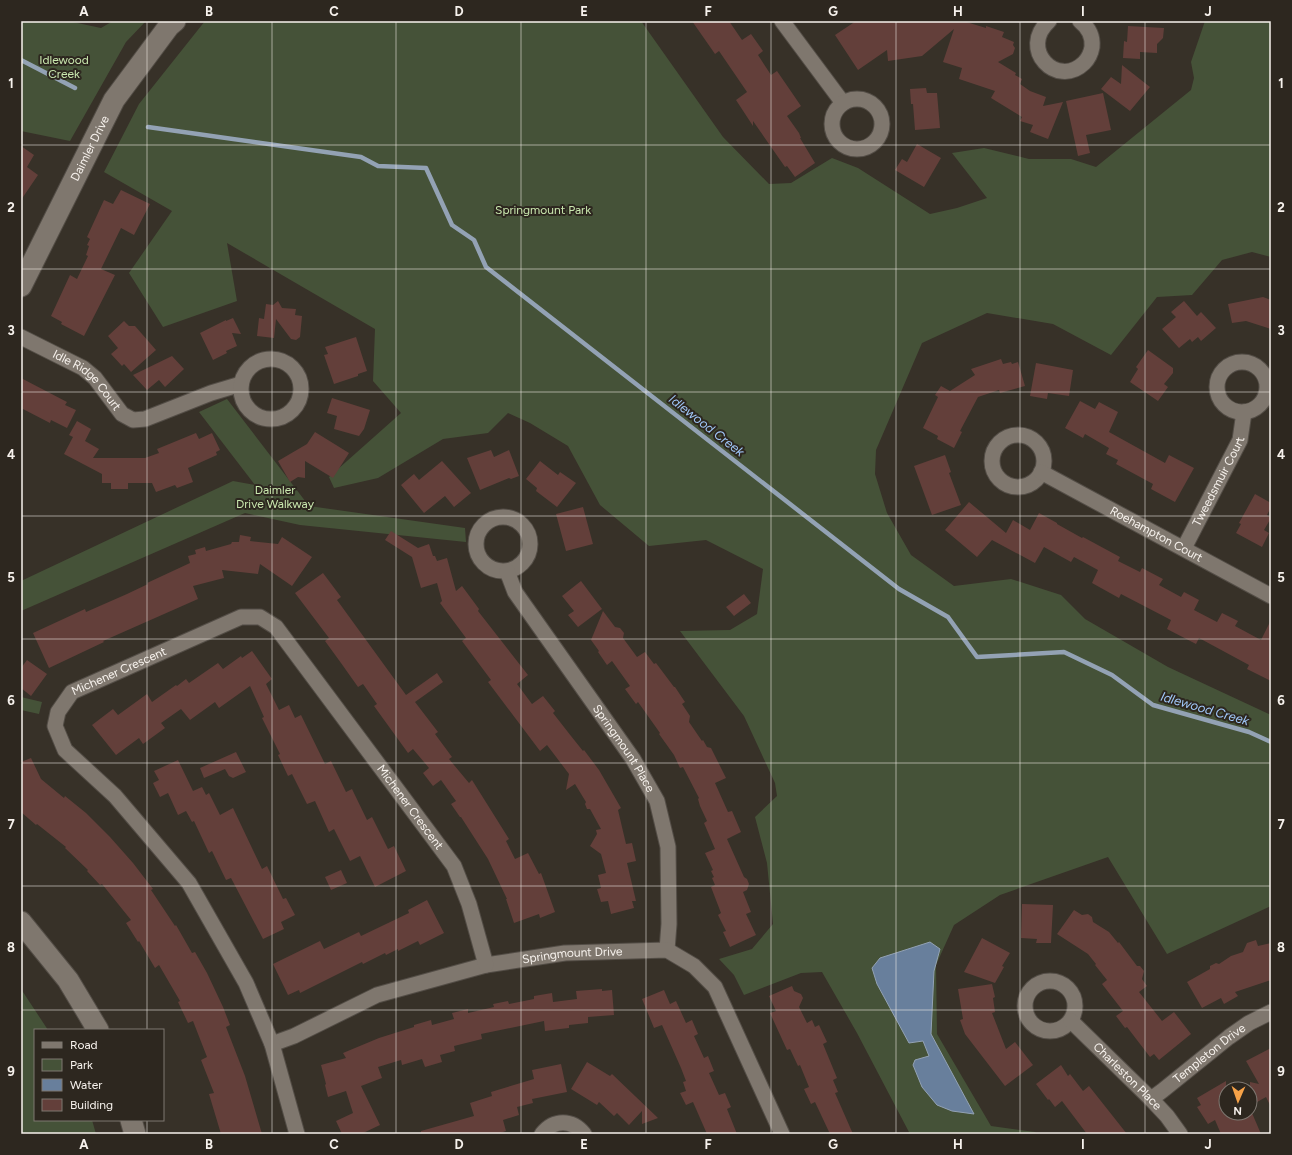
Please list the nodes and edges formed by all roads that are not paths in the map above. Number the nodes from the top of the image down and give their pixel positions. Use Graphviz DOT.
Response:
graph roads {
  1 [pos="175,21"];
  2 [pos="1049,21"];
  3 [pos="1080,21"];
  4 [pos="789,23"];
  5 [pos="843,103"];
  6 [pos="21,286"];
  7 [pos="21,337"];
  8 [pos="241,384"];
  9 [pos="1244,412"];
  10 [pos="1041,472"];
  11 [pos="1184,548"];
  12 [pos="507,571"];
  13 [pos="1271,596"];
  14 [pos="21,922"];
  15 [pos="667,950"];
  16 [pos="486,965"];
  17 [pos="1271,1012"];
  18 [pos="1071,1021"];
  19 [pos="97,1029"];
  20 [pos="272,1044"];
  21 [pos="1151,1099"];
  22 [pos="131,1121"];
  23 [pos="135,1134"];
  24 [pos="297,1134"];
  25 [pos="542,1134"];
  26 [pos="584,1134"];
  27 [pos="782,1134"];
  28 [pos="1180,1134"];
  1 -- 6 [label="street, Daimler Drive"];
  2 -- 3 [label="street"];
  4 -- 5 [label="street"];
  7 -- 8 [label="street, Idle Ridge Court"];
  9 -- 11 [label="street, Tweedsmuir Court"];
  10 -- 11 [label="street, Roehampton Court"];
  11 -- 13 [label="street, Roehampton Court"];
  12 -- 15 [label="street, Springmount Place"];
  14 -- 19 [label="street"];
  15 -- 16 [label="street, Springmount Drive"];
  15 -- 27 [label="street"];
  16 -- 20 [label="street, Springmount Drive"];
  16 -- 20 [label="street, Michener Crescent"];
  17 -- 21 [label="street, Templeton Drive"];
  18 -- 21 [label="street, Charleston Place"];
  20 -- 24 [label="street, Michener Crescent"];
  21 -- 28 [label="street, Charleston Place"];
  22 -- 23 [label="street"];
  25 -- 26 [label="street"];
}
